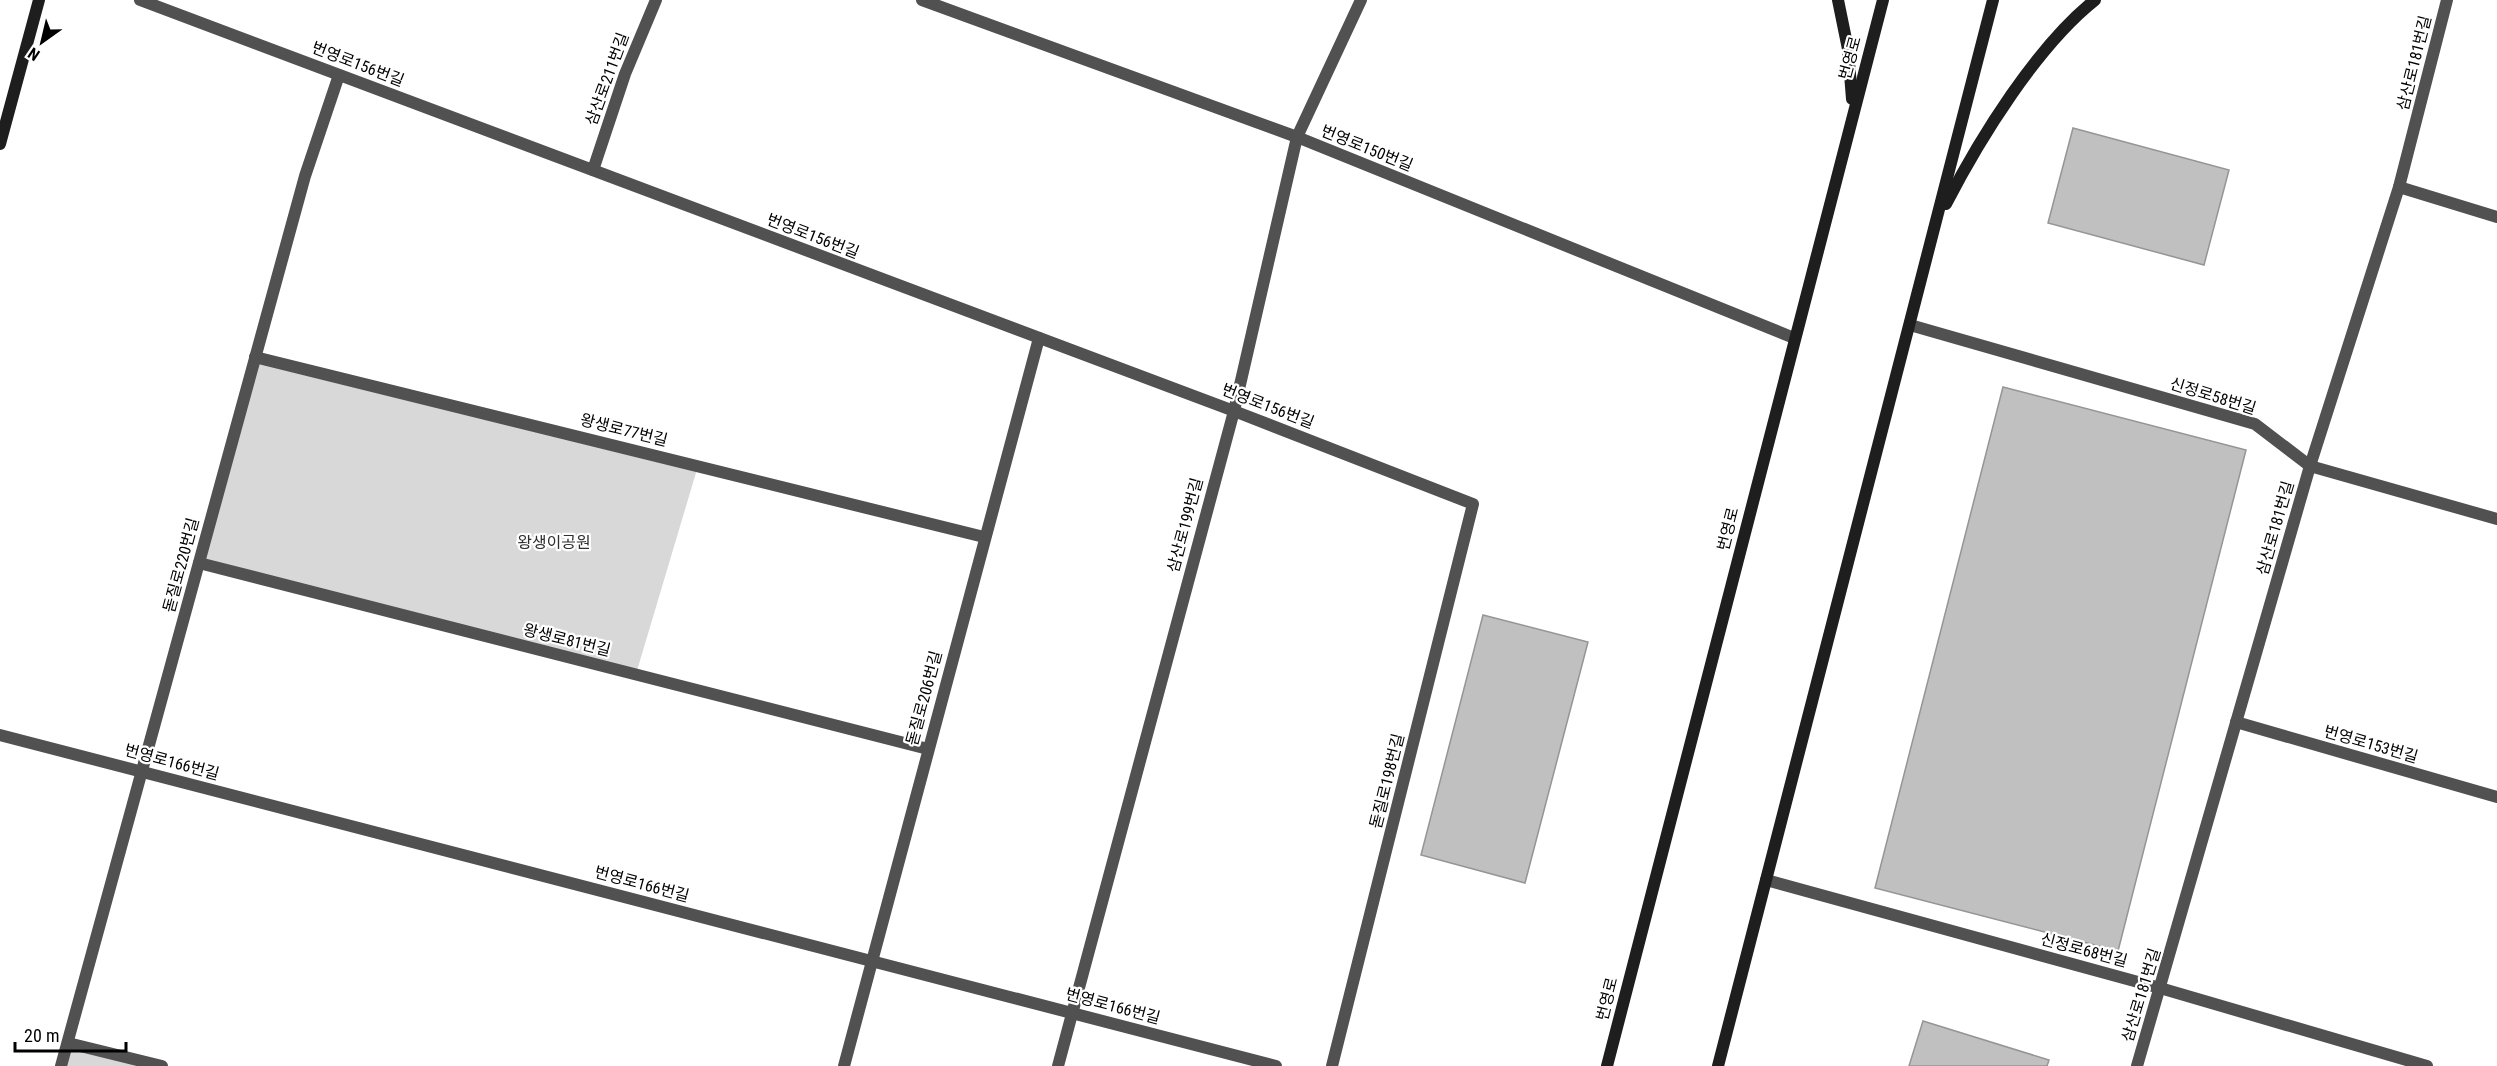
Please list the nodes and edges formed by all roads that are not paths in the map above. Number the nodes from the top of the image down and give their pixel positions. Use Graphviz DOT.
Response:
graph roads {
  1 [pos="39,0"];
  2 [pos="140,0"];
  3 [pos="656,0"];
  4 [pos="922,0"];
  5 [pos="1361,0"];
  6 [pos="1838,0"];
  7 [pos="1883,0"];
  8 [pos="1993,0"];
  9 [pos="2095,0"];
  10 [pos="2447,0"];
  11 [pos="339,75"];
  12 [pos="1853,109"];
  13 [pos="1297,137"];
  14 [pos="0,144"];
  15 [pos="593,170"];
  16 [pos="2399,187"];
  17 [pos="2497,217"];
  18 [pos="1935,224"];
  19 [pos="1910,325"];
  20 [pos="1794,338"];
  21 [pos="1039,339"];
  22 [pos="255,357"];
  23 [pos="1234,411"];
  24 [pos="2310,466"];
  25 [pos="1473,504"];
  26 [pos="2497,519"];
  27 [pos="984,537"];
  28 [pos="199,563"];
  29 [pos="2236,722"];
  30 [pos="0,735"];
  31 [pos="928,748"];
  32 [pos="142,772"];
  33 [pos="2497,797"];
  34 [pos="1766,880"];
  35 [pos="872,961"];
  36 [pos="2160,988"];
  37 [pos="1072,1013"];
  38 [pos="68,1043"];
  39 [pos="61,1066"];
  40 [pos="162,1066"];
  41 [pos="844,1066"];
  42 [pos="1058,1066"];
  43 [pos="1276,1066"];
  44 [pos="1332,1066"];
  45 [pos="1606,1066"];
  46 [pos="1718,1066"];
  47 [pos="2137,1066"];
  48 [pos="2427,1066"];
  1 -- 14 [label="main road"];
  2 -- 11 [label="street, 번영로156번길"];
  3 -- 15 [label="street, 삼산로211번길"];
  4 -- 13 [label="street, 번영로150번길"];
  5 -- 13 [label="street, 삼산로199번길"];
  6 -- 12 [label="main road"];
  7 -- 12 [label="main road, 번영로"];
  8 -- 18 [label="main road"];
  9 -- 18 [label="main road"];
  10 -- 16 [label="street, 삼산로181번길"];
  11 -- 15 [label="street, 번영로156번길"];
  11 -- 22 [label="street, 돋질로220번길"];
  12 -- 20 [label="main road, 번영로"];
  13 -- 20 [label="street, 번영로150번길"];
  13 -- 23 [label="street, 삼산로199번길"];
  15 -- 21 [label="street, 번영로156번길"];
  16 -- 17 [label="street"];
  16 -- 24 [label="street, 삼산로181번길"];
  18 -- 19 [label="main road"];
  19 -- 24 [label="street, 신정로58번길"];
  19 -- 34 [label="main road"];
  20 -- 45 [label="main road, 번영로"];
  21 -- 23 [label="street, 번영로156번길"];
  21 -- 27 [label="street, 돋질로206번길"];
  22 -- 27 [label="street, 왕생로77번길"];
  22 -- 28 [label="street, 돋질로220번길"];
  23 -- 25 [label="street, 번영로156번길"];
  23 -- 37 [label="street, 삼산로199번길"];
  24 -- 26 [label="street, 신정로58번길"];
  24 -- 29 [label="street, 삼산로181번길"];
  25 -- 44 [label="street, 돋질로198번길"];
  27 -- 31 [label="street, 돋질로206번길"];
  28 -- 31 [label="street, 왕생로81번길"];
  28 -- 32 [label="street, 돋질로220번길"];
  29 -- 33 [label="street, 번영로153번길"];
  29 -- 36 [label="street, 삼산로181번길"];
  30 -- 32 [label="street, 번영로166번길"];
  31 -- 35 [label="street, 돋질로206번길"];
  32 -- 35 [label="street, 번영로166번길"];
  32 -- 38 [label="street, 돋질로220번길"];
  34 -- 36 [label="street, 신정로68번길"];
  34 -- 46 [label="main road"];
  35 -- 37 [label="street, 번영로166번길"];
  35 -- 41 [label="street, 돋질로206번길"];
  36 -- 47 [label="street, 삼산로181번길"];
  36 -- 48 [label="street, 신정로68번길"];
  37 -- 42 [label="street, 삼산로199번길"];
  37 -- 43 [label="street, 번영로166번길"];
  38 -- 39 [label="street, 돋질로220번길"];
  38 -- 40 [label="street"];
}
